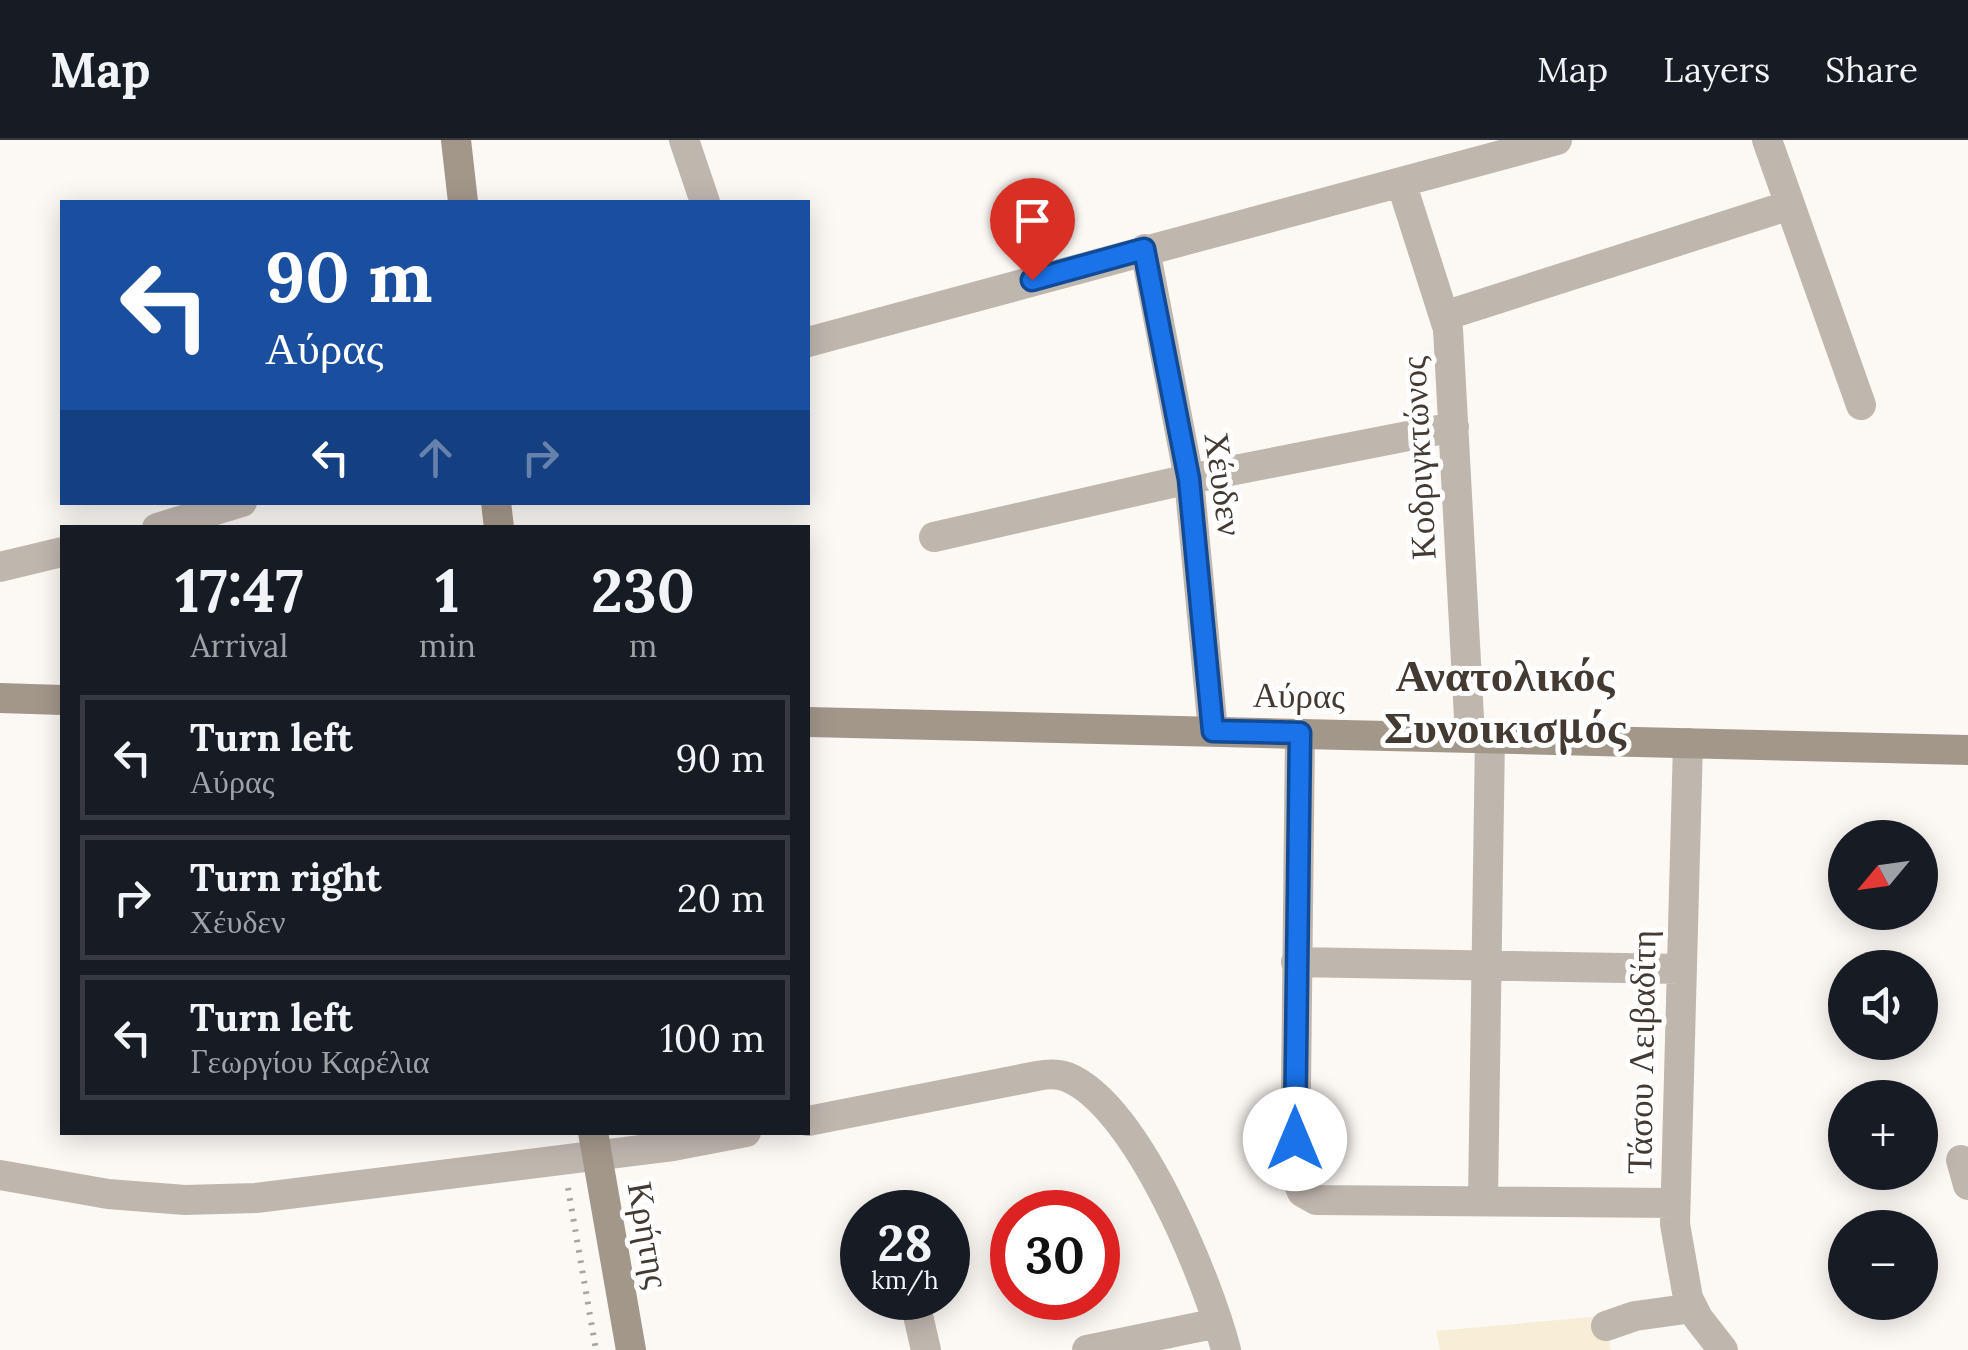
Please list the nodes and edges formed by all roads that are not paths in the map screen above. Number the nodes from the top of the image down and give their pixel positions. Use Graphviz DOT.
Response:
graph roads {
  1 [pos="456,140"];
  2 [pos="684,140"];
  3 [pos="1557,140"];
  4 [pos="1767,140"];
  5 [pos="1401,182"];
  6 [pos="463,200"];
  7 [pos="704,200"];
  8 [pos="1790,204"];
  9 [pos="1144,249"];
  10 [pos="1444,316"];
  11 [pos="810,341"];
  12 [pos="1861,406"];
  13 [pos="1454,427"];
  14 [pos="1189,479"];
  15 [pos="232,505"];
  16 [pos="167,525"];
  17 [pos="934,537"];
  18 [pos="60,553"];
  19 [pos="0,568"];
  20 [pos="0,698"];
  21 [pos="60,700"];
  22 [pos="810,722"];
  23 [pos="1213,731"];
  24 [pos="1300,733"];
  25 [pos="1480,736"];
  26 [pos="1688,742"];
  27 [pos="1968,750"];
  28 [pos="1296,962"];
  29 [pos="1486,964"];
  30 [pos="1680,969"];
  31 [pos="810,1121"];
  32 [pos="731,1135"];
  33 [pos="595,1144"];
  34 [pos="0,1175"];
  35 [pos="1483,1201"];
  36 [pos="1675,1203"];
  37 [pos="1693,1308"];
  38 [pos="919,1320"];
  39 [pos="1606,1326"];
  40 [pos="1222,1336"];
  41 [pos="631,1350"];
  42 [pos="926,1350"];
  43 [pos="1087,1350"];
  44 [pos="1723,1350"];
  1 -- 6 [label="street"];
  2 -- 7 [label="street"];
  3 -- 5 [label="street"];
  4 -- 8 [label="street"];
  5 -- 9 [label="street"];
  5 -- 10 [label="street, Κοδριγκτώνος"];
  8 -- 10 [label="street"];
  8 -- 12 [label="street"];
  9 -- 11 [label="street"];
  9 -- 14 [label="street, Χέυδεν"];
  10 -- 13 [label="street, Κοδριγκτώνος"];
  13 -- 14 [label="street"];
  13 -- 25 [label="street, Κοδριγκτώνος"];
  14 -- 17 [label="street"];
  14 -- 23 [label="street, Χέυδεν"];
  15 -- 16 [label="street"];
  18 -- 19 [label="street"];
  20 -- 21 [label="street"];
  22 -- 23 [label="street, Αύρας"];
  23 -- 24 [label="street, Αύρας"];
  24 -- 25 [label="street, Αύρας"];
  24 -- 28 [label="street"];
  25 -- 26 [label="street, Αύρας"];
  25 -- 29 [label="street, Κοδριγκτώνος"];
  26 -- 27 [label="street, Αύρας"];
  26 -- 30 [label="street, Τάσου Λειβαδίτη"];
  28 -- 29 [label="street"];
  28 -- 35 [label="street"];
  29 -- 30 [label="street"];
  29 -- 35 [label="street, Κοδριγκτώνος"];
  30 -- 36 [label="street, Τάσου Λειβαδίτη"];
  31 -- 40 [label="street"];
  32 -- 33 [label="street"];
  33 -- 34 [label="street"];
  33 -- 41 [label="street, Κρήτης"];
  35 -- 36 [label="street"];
  36 -- 37 [label="street, Τάσου Λειβαδίτη"];
  37 -- 39 [label="street"];
  37 -- 44 [label="street, Τάσου Λειβαδίτη"];
  38 -- 42 [label="street"];
  40 -- 43 [label="street"];
}
